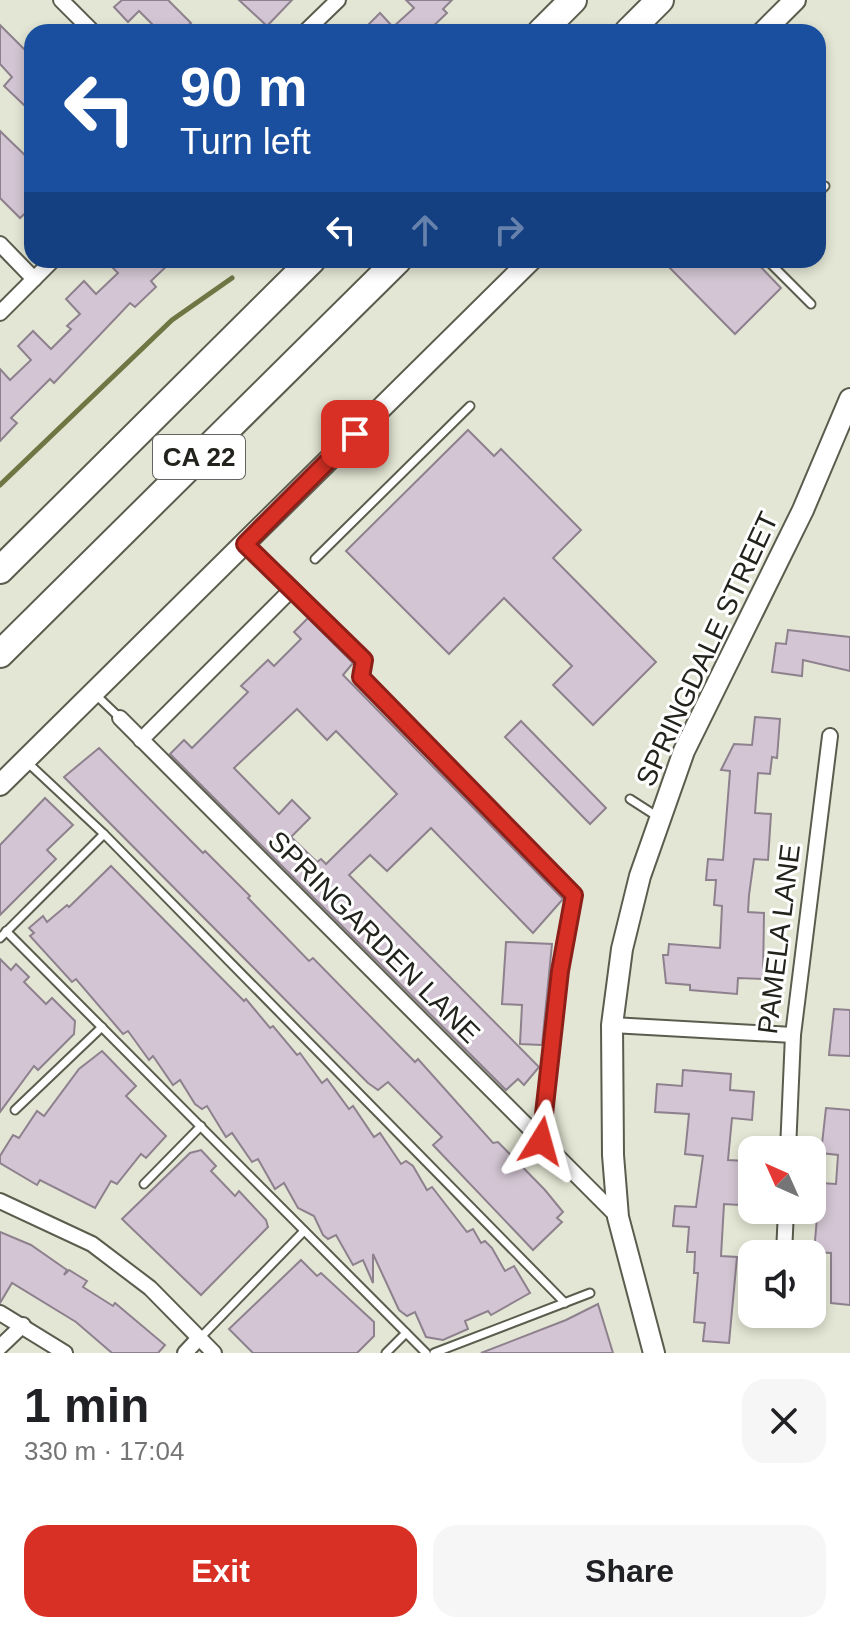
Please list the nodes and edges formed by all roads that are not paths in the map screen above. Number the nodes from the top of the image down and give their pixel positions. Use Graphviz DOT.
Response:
graph roads {
  1 [pos="61,0"];
  2 [pos="338,0"];
  3 [pos="573,0"];
  4 [pos="660,0"];
  5 [pos="795,0"];
  6 [pos="85,24"];
  7 [pos="313,24"];
  8 [pos="549,24"];
  9 [pos="636,24"];
  10 [pos="771,24"];
  11 [pos="0,244"];
  12 [pos="45,268"];
  13 [pos="304,268"];
  14 [pos="390,268"];
  15 [pos="523,268"];
  16 [pos="775,268"];
  17 [pos="34,279"];
  18 [pos="811,304"];
  19 [pos="0,313"];
  20 [pos="850,399"];
  21 [pos="470,406"];
  22 [pos="245,544"];
  23 [pos="315,559"];
  24 [pos="0,570"];
  25 [pos="292,589"];
  26 [pos="0,654"];
  27 [pos="94,693"];
  28 [pos="120,718"];
  29 [pos="830,736"];
  30 [pos="141,740"];
  31 [pos="25,761"];
  32 [pos="0,785"];
  33 [pos="630,799"];
  34 [pos="660,818"];
  35 [pos="104,834"];
  36 [pos="3,934"];
  37 [pos="612,1025"];
  38 [pos="102,1027"];
  39 [pos="793,1035"];
  40 [pos="15,1110"];
  41 [pos="201,1126"];
  42 [pos="789,1136"];
  43 [pos="541,1141"];
  44 [pos="144,1184"];
  45 [pos="0,1201"];
  46 [pos="618,1217"];
  47 [pos="304,1231"];
  48 [pos="590,1293"];
  49 [pos="565,1303"];
  50 [pos="0,1313"];
  51 [pos="23,1325"];
  52 [pos="406,1333"];
  53 [pos="199,1338"];
  54 [pos="0,1347"];
  55 [pos="65,1353"];
  56 [pos="185,1353"];
  57 [pos="214,1353"];
  58 [pos="386,1353"];
  59 [pos="426,1353"];
  60 [pos="434,1353"];
  61 [pos="654,1353"];
  1 -- 6 [label="street"];
  2 -- 7 [label="street"];
  3 -- 8 [label="highway"];
  4 -- 9 [label="highway"];
  5 -- 10 [label="main road"];
  11 -- 17 [label="street"];
  12 -- 17 [label="street"];
  13 -- 24 [label="highway, CA 22"];
  14 -- 26 [label="highway, CA 22"];
  15 -- 22 [label="main road"];
  16 -- 18 [label="lane"];
  17 -- 19 [label="street"];
  20 -- 34 [label="main road, SPRINGDALE STREET"];
  21 -- 23 [label="lane"];
  22 -- 25 [label="street"];
  22 -- 27 [label="main road"];
  25 -- 30 [label="street"];
  25 -- 43 [label="street"];
  27 -- 28 [label="lane, SPRINGARDEN LANE"];
  27 -- 31 [label="main road"];
  28 -- 30 [label="street, SPRINGARDEN LANE"];
  29 -- 39 [label="street, PAMELA LANE"];
  30 -- 43 [label="street, SPRINGARDEN LANE"];
  31 -- 32 [label="main road"];
  31 -- 35 [label="lane"];
  33 -- 34 [label="lane"];
  34 -- 37 [label="main road, SPRINGDALE STREET"];
  35 -- 36 [label="lane"];
  35 -- 49 [label="lane"];
  36 -- 38 [label="lane"];
  37 -- 39 [label="street"];
  37 -- 46 [label="main road, SPRINGDALE STREET"];
  38 -- 40 [label="lane"];
  38 -- 41 [label="lane"];
  39 -- 42 [label="street, PAMELA LANE"];
  41 -- 44 [label="lane"];
  41 -- 47 [label="lane"];
  43 -- 46 [label="street, SPRINGARDEN LANE"];
  45 -- 53 [label="street"];
  46 -- 61 [label="main road, SPRINGDALE STREET"];
  47 -- 52 [label="lane"];
  47 -- 53 [label="lane"];
  48 -- 49 [label="lane"];
  49 -- 60 [label="lane"];
  50 -- 51 [label="street"];
  51 -- 54 [label="street"];
  51 -- 55 [label="street"];
  52 -- 58 [label="lane"];
  52 -- 59 [label="lane"];
  53 -- 56 [label="street"];
  53 -- 57 [label="street"];
}
